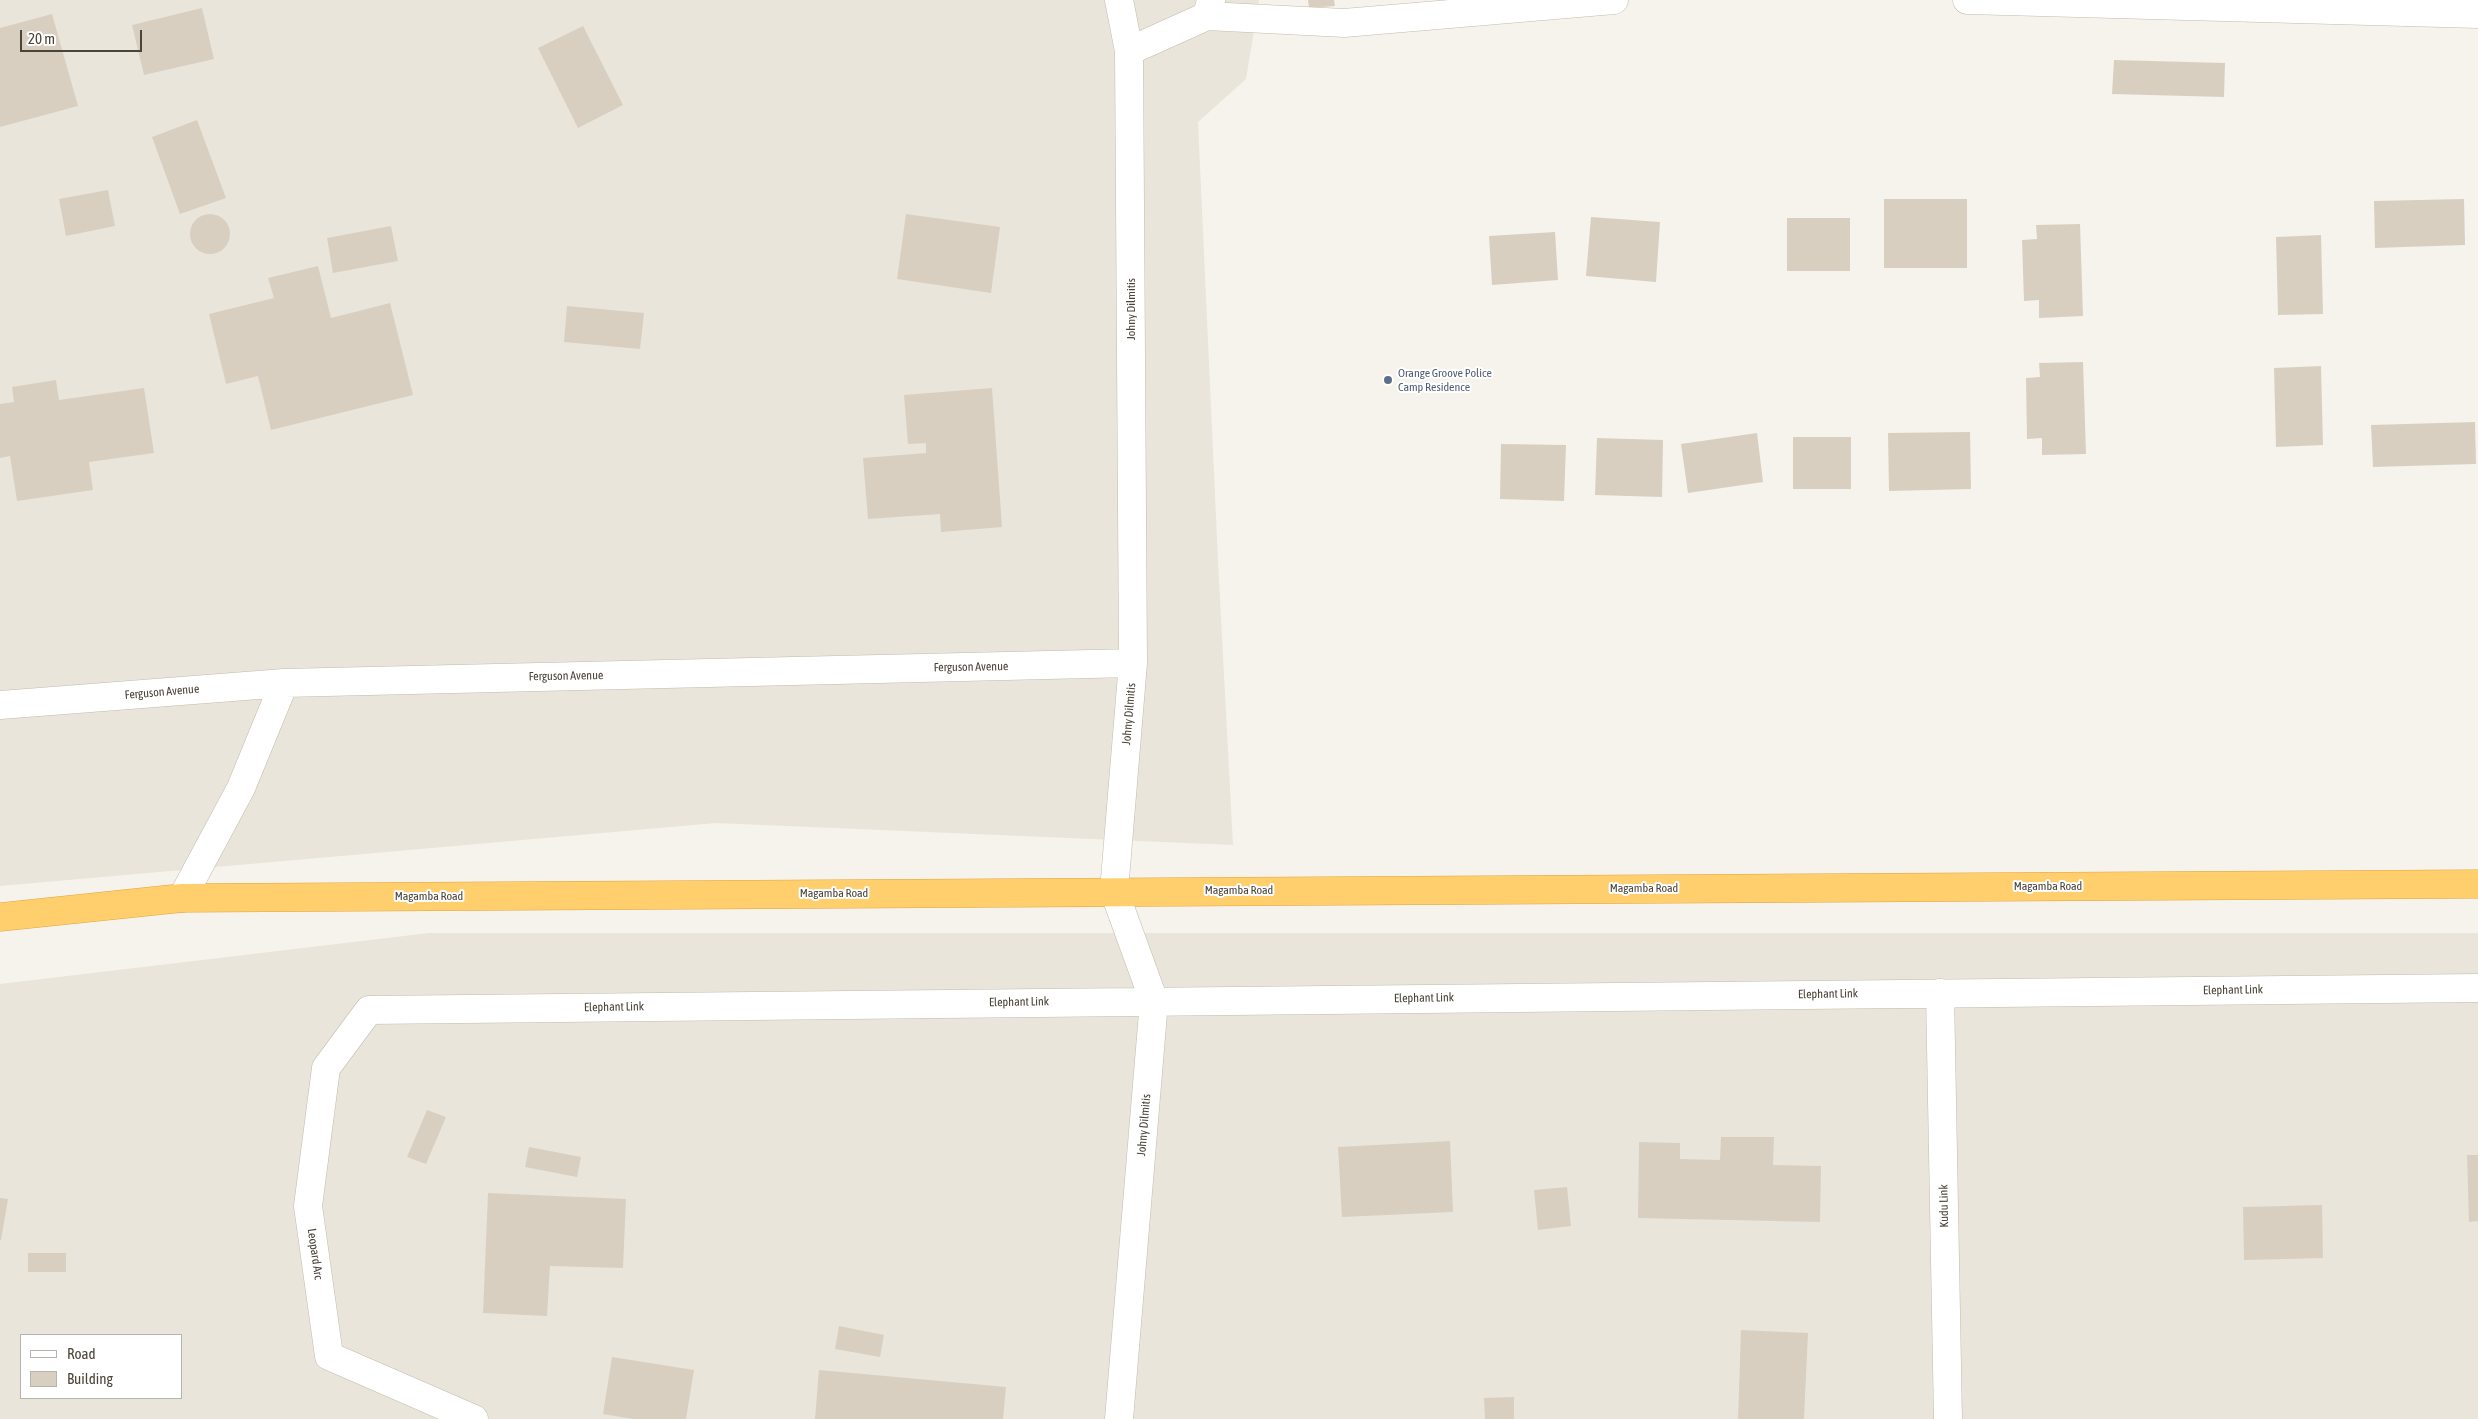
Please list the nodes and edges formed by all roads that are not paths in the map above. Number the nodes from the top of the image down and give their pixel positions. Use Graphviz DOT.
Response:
graph roads {
  1 [pos="1120,0"];
  2 [pos="1614,0"];
  3 [pos="1968,0"];
  4 [pos="1209,8"];
  5 [pos="2478,14"];
  6 [pos="1130,51"];
  7 [pos="1133,663"];
  8 [pos="284,682"];
  9 [pos="0,706"];
  10 [pos="2478,884"];
  11 [pos="1114,891"];
  12 [pos="182,898"];
  13 [pos="0,917"];
  14 [pos="2478,988"];
  15 [pos="1940,993"];
  16 [pos="1154,1001"];
  17 [pos="369,1010"];
  18 [pos="474,1419"];
  19 [pos="1119,1419"];
  20 [pos="1948,1419"];
  1 -- 6 [label="street, Johny Dilmitis"];
  2 -- 4 [label="street"];
  3 -- 5 [label="street"];
  4 -- 6 [label="street"];
  6 -- 7 [label="street, Johny Dilmitis"];
  7 -- 8 [label="street, Ferguson Avenue"];
  7 -- 11 [label="street, Johny Dilmitis"];
  8 -- 9 [label="street, Ferguson Avenue"];
  8 -- 12 [label="street"];
  10 -- 11 [label="highway, Magamba Road"];
  11 -- 12 [label="highway, Magamba Road"];
  11 -- 16 [label="street, Johny Dilmitis"];
  12 -- 13 [label="highway, Magamba Road"];
  14 -- 15 [label="street, Elephant Link"];
  15 -- 16 [label="street, Elephant Link"];
  15 -- 20 [label="street, Kudu Link"];
  16 -- 17 [label="street, Elephant Link"];
  16 -- 19 [label="street, Johny Dilmitis"];
  17 -- 18 [label="street, Leopard Arc"];
}
